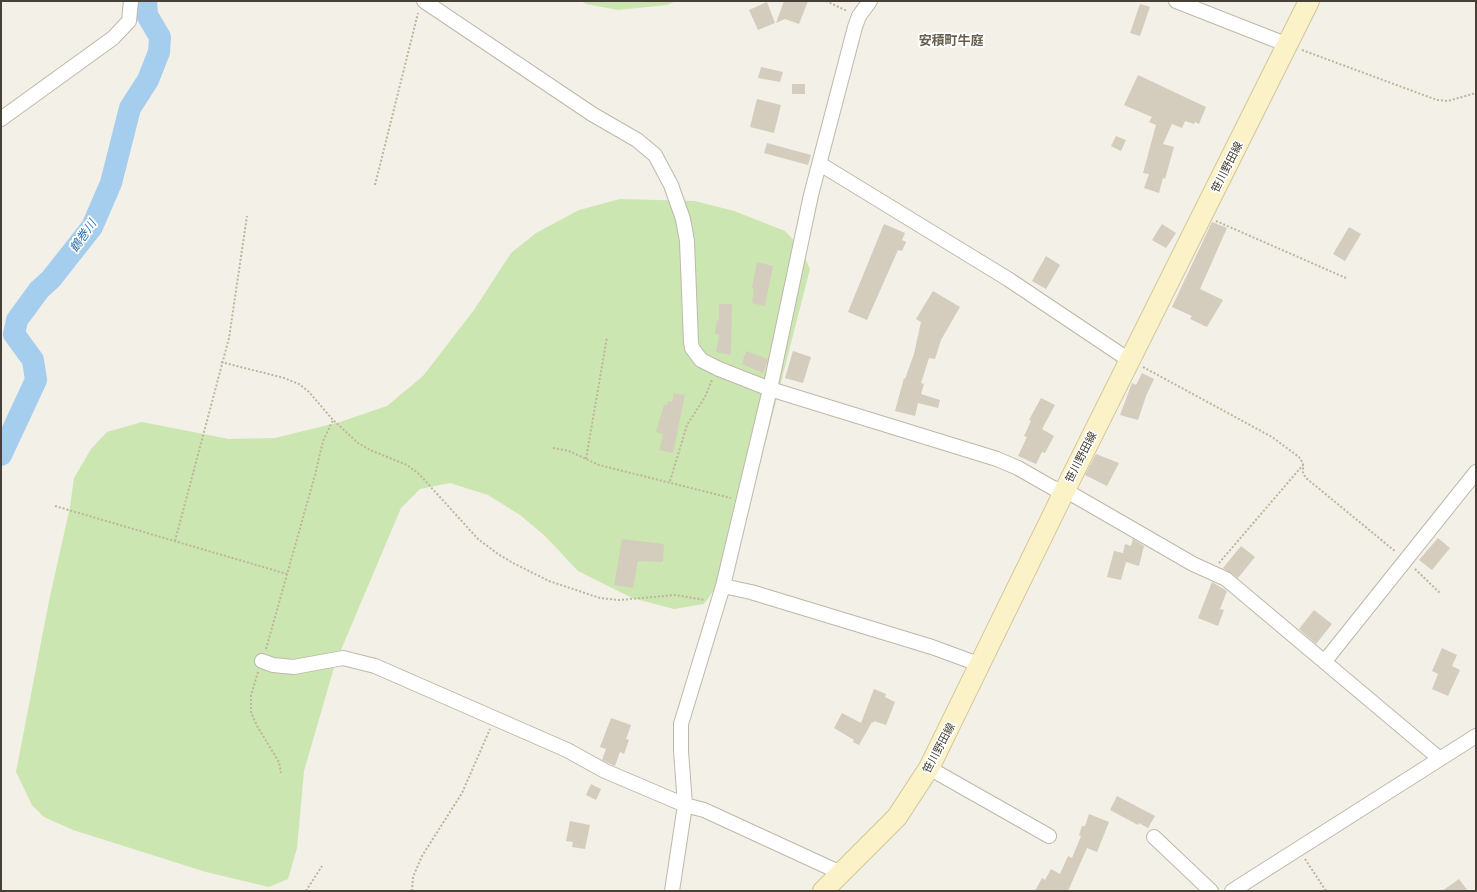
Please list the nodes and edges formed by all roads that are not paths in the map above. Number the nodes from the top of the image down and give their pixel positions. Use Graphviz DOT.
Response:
graph roads {
  1 [pos="131,1"];
  2 [pos="425,1"];
  3 [pos="870,1"];
  4 [pos="1176,1"];
  5 [pos="1309,1"];
  6 [pos="1288,45"];
  7 [pos="1,118"];
  8 [pos="820,164"];
  9 [pos="1129,360"];
  10 [pos="770,389"];
  11 [pos="1476,472"];
  12 [pos="1064,492"];
  13 [pos="723,586"];
  14 [pos="262,661"];
  15 [pos="1325,661"];
  16 [pos="981,665"];
  17 [pos="1476,736"];
  18 [pos="1440,759"];
  19 [pos="929,768"];
  20 [pos="685,804"];
  21 [pos="1049,836"];
  22 [pos="1154,837"];
  23 [pos="841,873"];
  24 [pos="672,891"];
  25 [pos="823,891"];
  26 [pos="1211,891"];
  27 [pos="1232,891"];
  1 -- 7 [label="street"];
  2 -- 10 [label="street"];
  3 -- 8 [label="street"];
  4 -- 6 [label="street"];
  5 -- 6 [label="street, 笹川野田線"];
  6 -- 9 [label="street, 笹川野田線"];
  8 -- 9 [label="street"];
  8 -- 10 [label="street"];
  9 -- 12 [label="street, 笹川野田線"];
  10 -- 12 [label="street"];
  10 -- 13 [label="street"];
  11 -- 15 [label="street"];
  12 -- 15 [label="street"];
  12 -- 16 [label="street, 笹川野田線"];
  13 -- 16 [label="street"];
  13 -- 20 [label="street"];
  14 -- 20 [label="street"];
  15 -- 18 [label="street"];
  16 -- 19 [label="street, 笹川野田線"];
  17 -- 18 [label="street"];
  18 -- 27 [label="street"];
  19 -- 21 [label="street"];
  19 -- 23 [label="street, 笹川野田線"];
  20 -- 23 [label="street"];
  20 -- 24 [label="street"];
  22 -- 26 [label="street"];
  23 -- 25 [label="street, 笹川野田線"];
}
